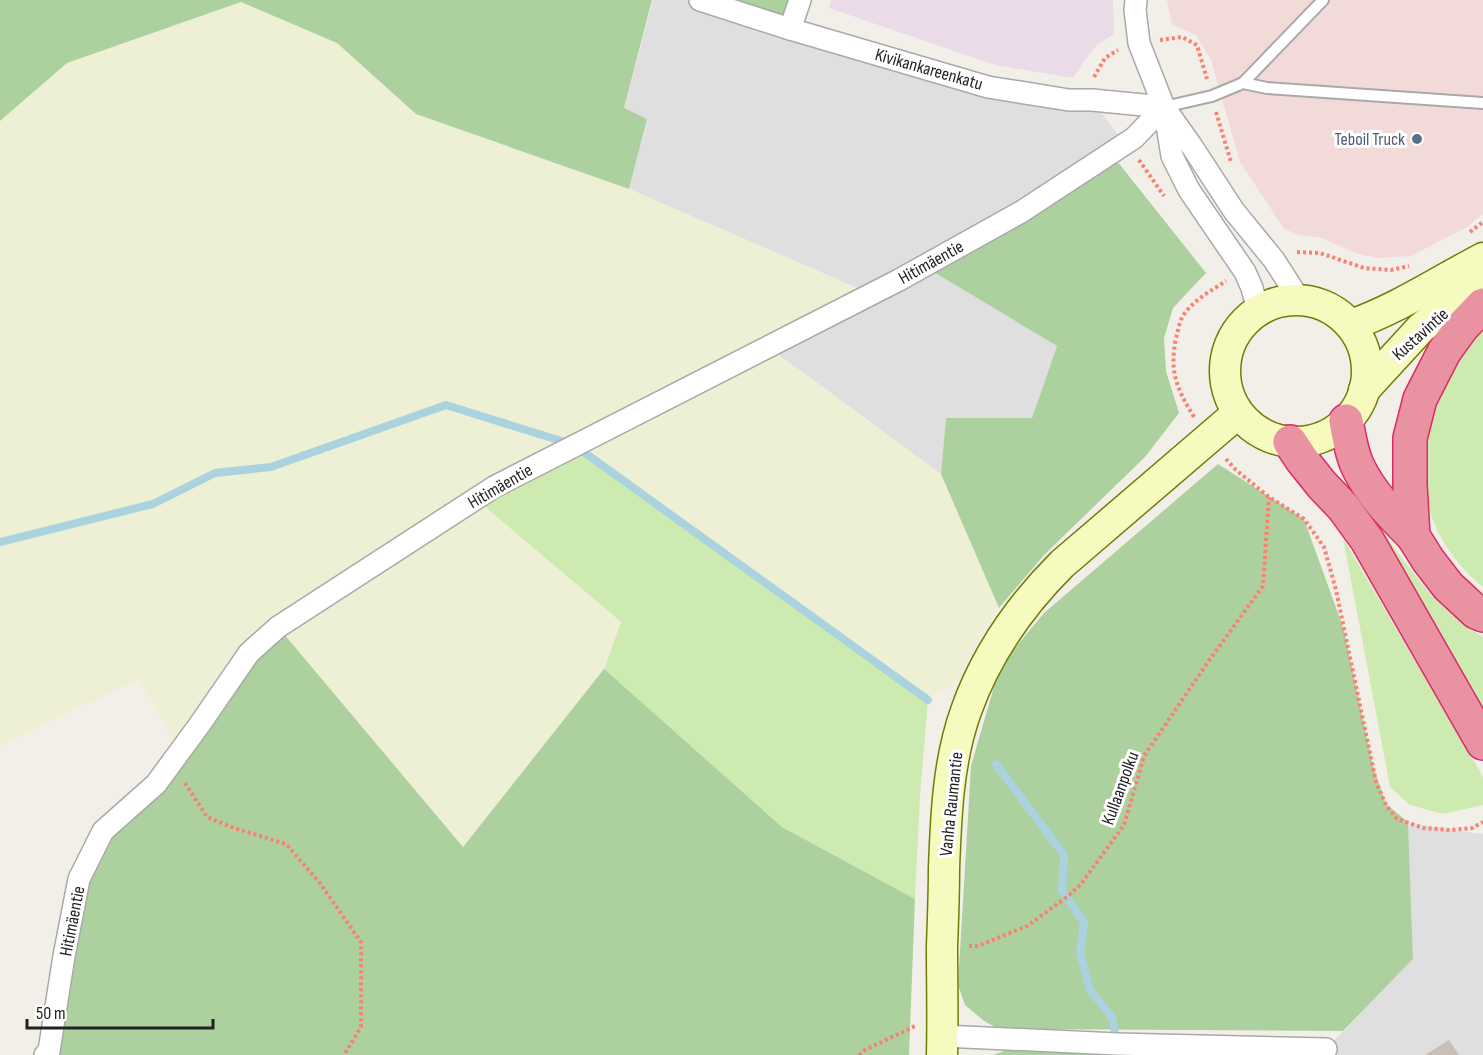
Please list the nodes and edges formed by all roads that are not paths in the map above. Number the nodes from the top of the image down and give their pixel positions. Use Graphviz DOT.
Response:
graph roads {
  1 [pos="700,0"];
  2 [pos="800,0"];
  3 [pos="1136,0"];
  4 [pos="1323,0"];
  5 [pos="790,29"];
  6 [pos="1243,83"];
  7 [pos="1483,103"];
  8 [pos="1164,107"];
  9 [pos="1483,258"];
  10 [pos="1483,290"];
  11 [pos="1299,299"];
  12 [pos="1483,305"];
  13 [pos="1258,310"];
  14 [pos="1351,325"];
  15 [pos="1364,390"];
  16 [pos="1238,413"];
  17 [pos="1346,421"];
  18 [pos="1290,442"];
  19 [pos="1413,536"];
  20 [pos="1483,615"];
  21 [pos="1483,743"];
  22 [pos="942,1035"];
  23 [pos="1326,1049"];
  24 [pos="45,1055"];
  1 -- 5 [label="street, Kivikankareenkatu"];
  2 -- 5 [label="street"];
  3 -- 8 [label="street"];
  4 -- 6 [label="lane"];
  5 -- 8 [label="street, Kivikankareenkatu"];
  6 -- 7 [label="lane"];
  6 -- 8 [label="lane"];
  8 -- 11 [label="street"];
  8 -- 13 [label="street"];
  8 -- 24 [label="street, Hitimäentie"];
  9 -- 14 [label="main road, Kustavintie"];
  10 -- 15 [label="main road, Kustavintie"];
  11 -- 13 [label="main road"];
  11 -- 14 [label="main road"];
  12 -- 19 [label="highway"];
  13 -- 16 [label="main road"];
  14 -- 15 [label="main road"];
  15 -- 17 [label="main road"];
  16 -- 18 [label="main road"];
  16 -- 22 [label="main road, Vanha Raumantie"];
  17 -- 18 [label="main road"];
  17 -- 19 [label="highway"];
  18 -- 21 [label="highway"];
  19 -- 20 [label="highway"];
  22 -- 23 [label="street"];
}
